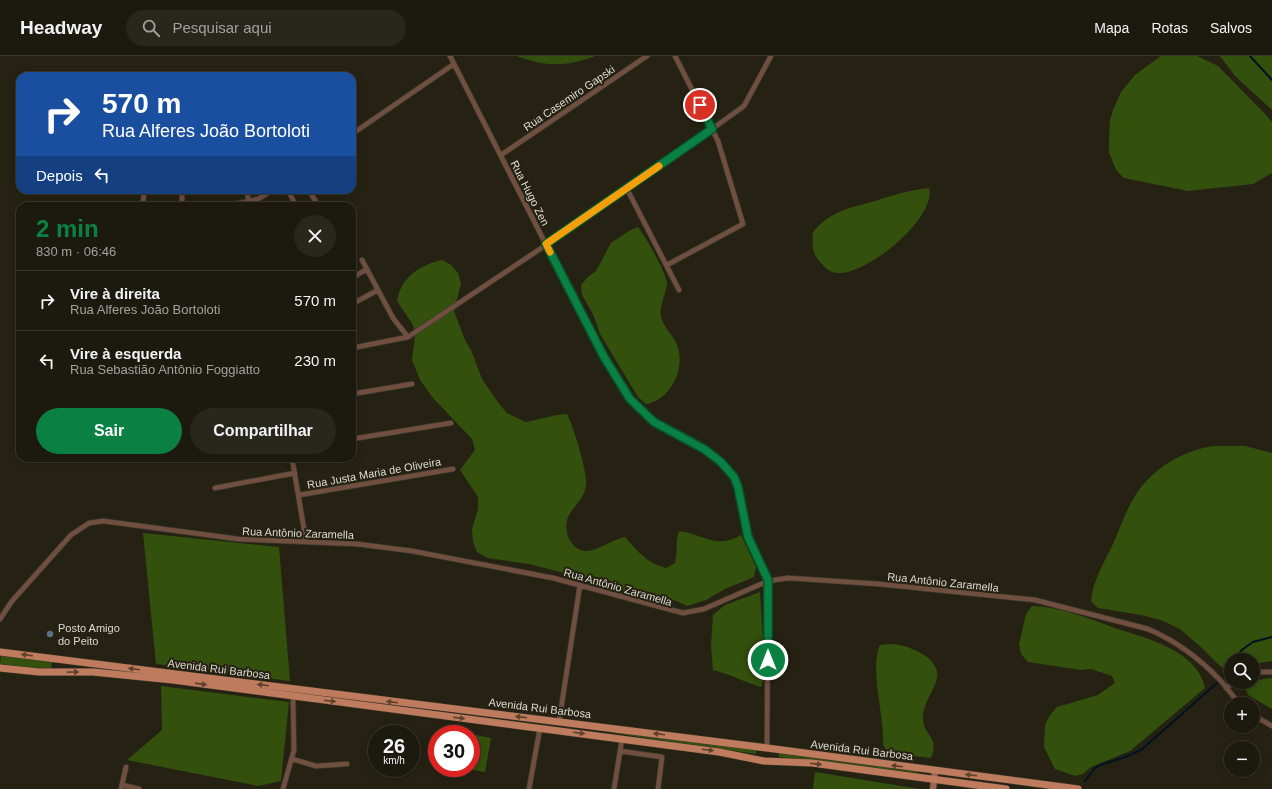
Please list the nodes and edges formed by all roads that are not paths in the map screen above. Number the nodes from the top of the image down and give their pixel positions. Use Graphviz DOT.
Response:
graph roads {
  1 [pos="450,56"];
  2 [pos="647,56"];
  3 [pos="675,56"];
  4 [pos="771,56"];
  5 [pos="454,64"];
  6 [pos="712,129"];
  7 [pos="356,131"];
  8 [pos="501,156"];
  9 [pos="626,189"];
  10 [pos="268,194"];
  11 [pos="311,194"];
  12 [pos="253,202"];
  13 [pos="316,202"];
  14 [pos="546,244"];
  15 [pos="362,260"];
  16 [pos="667,266"];
  17 [pos="367,269"];
  18 [pos="356,276"];
  19 [pos="378,290"];
  20 [pos="679,290"];
  21 [pos="356,302"];
  22 [pos="408,337"];
  23 [pos="356,347"];
  24 [pos="412,384"];
  25 [pos="356,393"];
  26 [pos="451,423"];
  27 [pos="356,438"];
  28 [pos="293,462"];
  29 [pos="453,468"];
  30 [pos="295,474"];
  31 [pos="215,488"];
  32 [pos="299,495"];
  33 [pos="306,541"];
  34 [pos="768,580"];
  35 [pos="580,585"];
  36 [pos="0,619"];
  37 [pos="0,652"];
  38 [pos="0,668"];
  39 [pos="1260,672"];
  40 [pos="1272,672"];
  41 [pos="1224,686"];
  42 [pos="1227,689"];
  43 [pos="294,697"];
  44 [pos="1234,697"];
  45 [pos="1260,719"];
  46 [pos="559,722"];
  47 [pos="1272,726"];
  48 [pos="540,728"];
  49 [pos="622,739"];
  50 [pos="769,748"];
  51 [pos="620,751"];
  52 [pos="292,759"];
  53 [pos="766,761"];
  54 [pos="346,764"];
  55 [pos="126,767"];
  56 [pos="935,771"];
  57 [pos="934,780"];
  58 [pos="122,787"];
  59 [pos="139,789"];
  60 [pos="283,789"];
  61 [pos="529,789"];
  62 [pos="614,789"];
  63 [pos="658,789"];
  64 [pos="933,789"];
  65 [pos="1006,789"];
  66 [pos="1078,789"];
  1 -- 5 [label="street, Rua Hugo Zen"];
  2 -- 8 [label="street, Rua Casemiro Gapski"];
  3 -- 6 [label="street"];
  4 -- 6 [label="street"];
  5 -- 7 [label="street"];
  5 -- 8 [label="street, Rua Hugo Zen"];
  6 -- 9 [label="street"];
  6 -- 16 [label="street"];
  8 -- 14 [label="street, Rua Hugo Zen"];
  9 -- 14 [label="street"];
  9 -- 16 [label="street"];
  10 -- 12 [label="street"];
  11 -- 13 [label="street"];
  14 -- 22 [label="street"];
  14 -- 34 [label="street, Rua Hugo Zen"];
  15 -- 17 [label="street"];
  16 -- 20 [label="street"];
  17 -- 18 [label="street"];
  17 -- 19 [label="street"];
  19 -- 21 [label="street"];
  19 -- 22 [label="street"];
  22 -- 23 [label="street"];
  24 -- 25 [label="street"];
  26 -- 27 [label="street"];
  28 -- 30 [label="street"];
  29 -- 32 [label="street, Rua Justa Maria de Oliveira"];
  30 -- 31 [label="street"];
  30 -- 32 [label="street"];
  32 -- 33 [label="street"];
  33 -- 35 [label="street, Rua Antônio Zaramella"];
  33 -- 36 [label="street, Rua Antônio Zaramella"];
  34 -- 35 [label="street, Rua Antônio Zaramella"];
  34 -- 41 [label="street, Rua Antônio Zaramella"];
  34 -- 50 [label="street, Rua Hugo Zen"];
  35 -- 46 [label="street"];
  46 -- 37 [label="main road, Avenida Rui Barbosa, one-way"];
  38 -- 43 [label="main road, Avenida Rui Barbosa, one-way"];
  39 -- 40 [label="street"];
  42 -- 44 [label="street, Rua Antônio Zaramella"];
  43 -- 48 [label="main road, Avenida Rui Barbosa, one-way"];
  43 -- 52 [label="street"];
  45 -- 47 [label="street"];
  50 -- 46 [label="main road, Avenida Rui Barbosa, one-way"];
  48 -- 49 [label="main road, Avenida Rui Barbosa, one-way"];
  48 -- 61 [label="street"];
  49 -- 51 [label="street"];
  49 -- 53 [label="main road, Avenida Rui Barbosa, one-way"];
  50 -- 53 [label="main road"];
  50 -- 53 [label="main road"];
  56 -- 50 [label="main road, Avenida Rui Barbosa, one-way"];
  51 -- 62 [label="street"];
  51 -- 63 [label="street"];
  52 -- 54 [label="street"];
  52 -- 60 [label="street"];
  53 -- 57 [label="main road, Avenida Rui Barbosa, one-way"];
  55 -- 58 [label="street"];
  56 -- 57 [label="main road"];
  66 -- 56 [label="main road, Avenida Rui Barbosa, one-way"];
  57 -- 64 [label="main road"];
  57 -- 65 [label="main road, Avenida Rui Barbosa"];
  58 -- 59 [label="street"];
}
